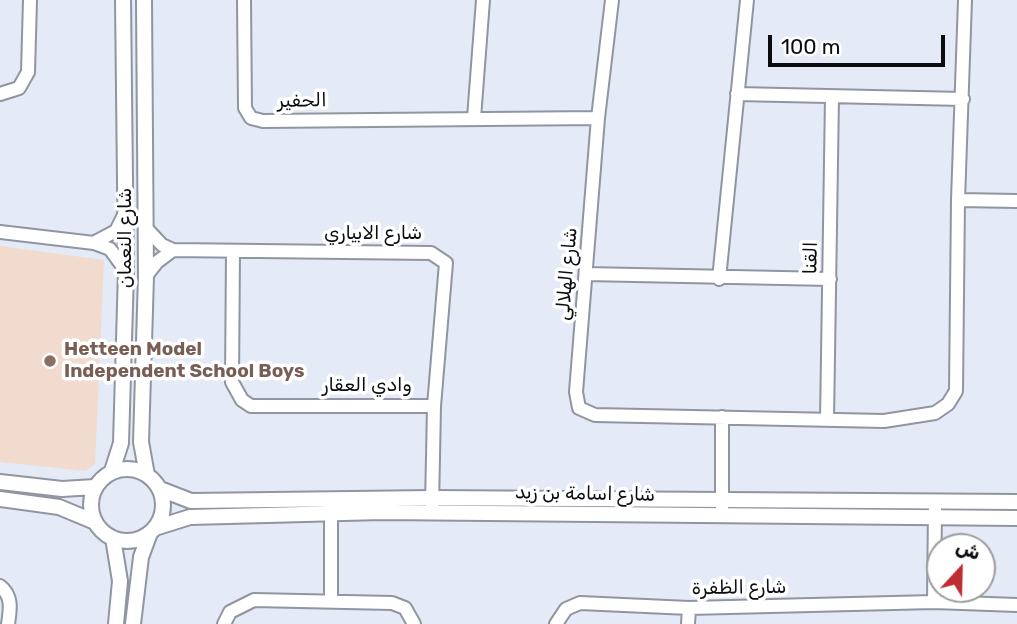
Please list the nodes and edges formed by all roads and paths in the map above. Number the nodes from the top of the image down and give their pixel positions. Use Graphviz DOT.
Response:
graph roads {
  1 [pos="30,0"];
  2 [pos="123,0"];
  3 [pos="144,0"];
  4 [pos="244,0"];
  5 [pos="483,0"];
  6 [pos="612,0"];
  7 [pos="747,0"];
  8 [pos="965,0"];
  9 [pos="0,94"];
  10 [pos="737,94"];
  11 [pos="832,97"];
  12 [pos="963,99"];
  13 [pos="474,118"];
  14 [pos="598,118"];
  15 [pos="958,200"];
  16 [pos="1017,201"];
  17 [pos="127,208"];
  18 [pos="146,228"];
  19 [pos="0,232"];
  20 [pos="94,243"];
  21 [pos="173,250"];
  22 [pos="233,253"];
  23 [pos="126,271"];
  24 [pos="586,274"];
  25 [pos="146,276"];
  26 [pos="719,279"];
  27 [pos="830,279"];
  28 [pos="434,406"];
  29 [pos="722,417"];
  30 [pos="827,420"];
  31 [pos="112,471"];
  32 [pos="148,475"];
  33 [pos="0,482"];
  34 [pos="95,486"];
  35 [pos="160,489"];
  36 [pos="0,499"];
  37 [pos="934,501"];
  38 [pos="1017,502"];
  39 [pos="432,505"];
  40 [pos="331,506"];
  41 [pos="722,508"];
  42 [pos="935,518"];
  43 [pos="1017,518"];
  44 [pos="95,522"];
  45 [pos="153,531"];
  46 [pos="935,533"];
  47 [pos="113,538"];
  48 [pos="0,586"];
  49 [pos="331,601"];
  50 [pos="926,602"];
  51 [pos="962,603"];
  52 [pos="1017,605"];
  53 [pos="689,608"];
  54 [pos="8,624"];
  55 [pos="117,624"];
  56 [pos="133,624"];
  57 [pos="224,624"];
  58 [pos="414,624"];
  59 [pos="556,624"];
  60 [pos="688,624"];
  1 -- 9 [label="street"];
  2 -- 17 [label="street, شارع النعمان"];
  3 -- 18 [label="street, شارع النعمان"];
  4 -- 13 [label="street, الحفير"];
  5 -- 13 [label="street"];
  6 -- 14 [label="street, شارع الهلالي"];
  7 -- 10 [label="street"];
  8 -- 12 [label="street, شارع الهلالي"];
  10 -- 11 [label="street"];
  10 -- 26 [label="street"];
  11 -- 12 [label="street"];
  11 -- 27 [label="street, القنا"];
  12 -- 15 [label="street, شارع الهلالي"];
  13 -- 14 [label="street, الحفير"];
  14 -- 24 [label="street, شارع الهلالي"];
  15 -- 16 [label="street"];
  15 -- 30 [label="street, شارع الهلالي"];
  17 -- 20 [label="street"];
  17 -- 23 [label="street, شارع النعمان"];
  18 -- 21 [label="street"];
  18 -- 25 [label="street, شارع النعمان"];
  19 -- 20 [label="street"];
  20 -- 23 [label="street"];
  21 -- 22 [label="street, شارع الابياري"];
  21 -- 25 [label="street"];
  22 -- 28 [label="street, وادي العقار"];
  22 -- 28 [label="street, شارع الابياري"];
  23 -- 31 [label="street, شارع النعمان"];
  24 -- 26 [label="street"];
  24 -- 29 [label="street, شارع الهلالي"];
  25 -- 32 [label="street, شارع النعمان"];
  26 -- 27 [label="street"];
  27 -- 30 [label="street, القنا"];
  28 -- 39 [label="street, شارع الابياري"];
  29 -- 30 [label="street, شارع الهلالي"];
  29 -- 41 [label="street"];
  31 -- 32 [label="street"];
  31 -- 34 [label="street"];
  32 -- 35 [label="street"];
  33 -- 34 [label="street"];
  34 -- 44 [label="street"];
  35 -- 40 [label="street, شارع اسامة بن زيد"];
  35 -- 45 [label="street"];
  36 -- 44 [label="street"];
  37 -- 38 [label="street, شارع اسامة بن زيد"];
  37 -- 41 [label="street, شارع اسامة بن زيد"];
  37 -- 42 [label="street"];
  39 -- 40 [label="street, شارع اسامة بن زيد"];
  39 -- 41 [label="street, شارع اسامة بن زيد"];
  40 -- 45 [label="street, شارع اسامة بن زيد"];
  40 -- 49 [label="street"];
  41 -- 42 [label="street, شارع اسامة بن زيد"];
  42 -- 43 [label="street, شارع اسامة بن زيد"];
  42 -- 46 [label="street"];
  44 -- 47 [label="street"];
  45 -- 47 [label="street"];
  45 -- 56 [label="street"];
  47 -- 55 [label="street"];
  48 -- 54 [label="street"];
  49 -- 57 [label="street"];
  49 -- 58 [label="street"];
  50 -- 53 [label="street, شارع الظفرة"];
  51 -- 52 [label="street, شارع الظفرة"];
  53 -- 59 [label="street, شارع الظفرة"];
  53 -- 60 [label="street"];
}
